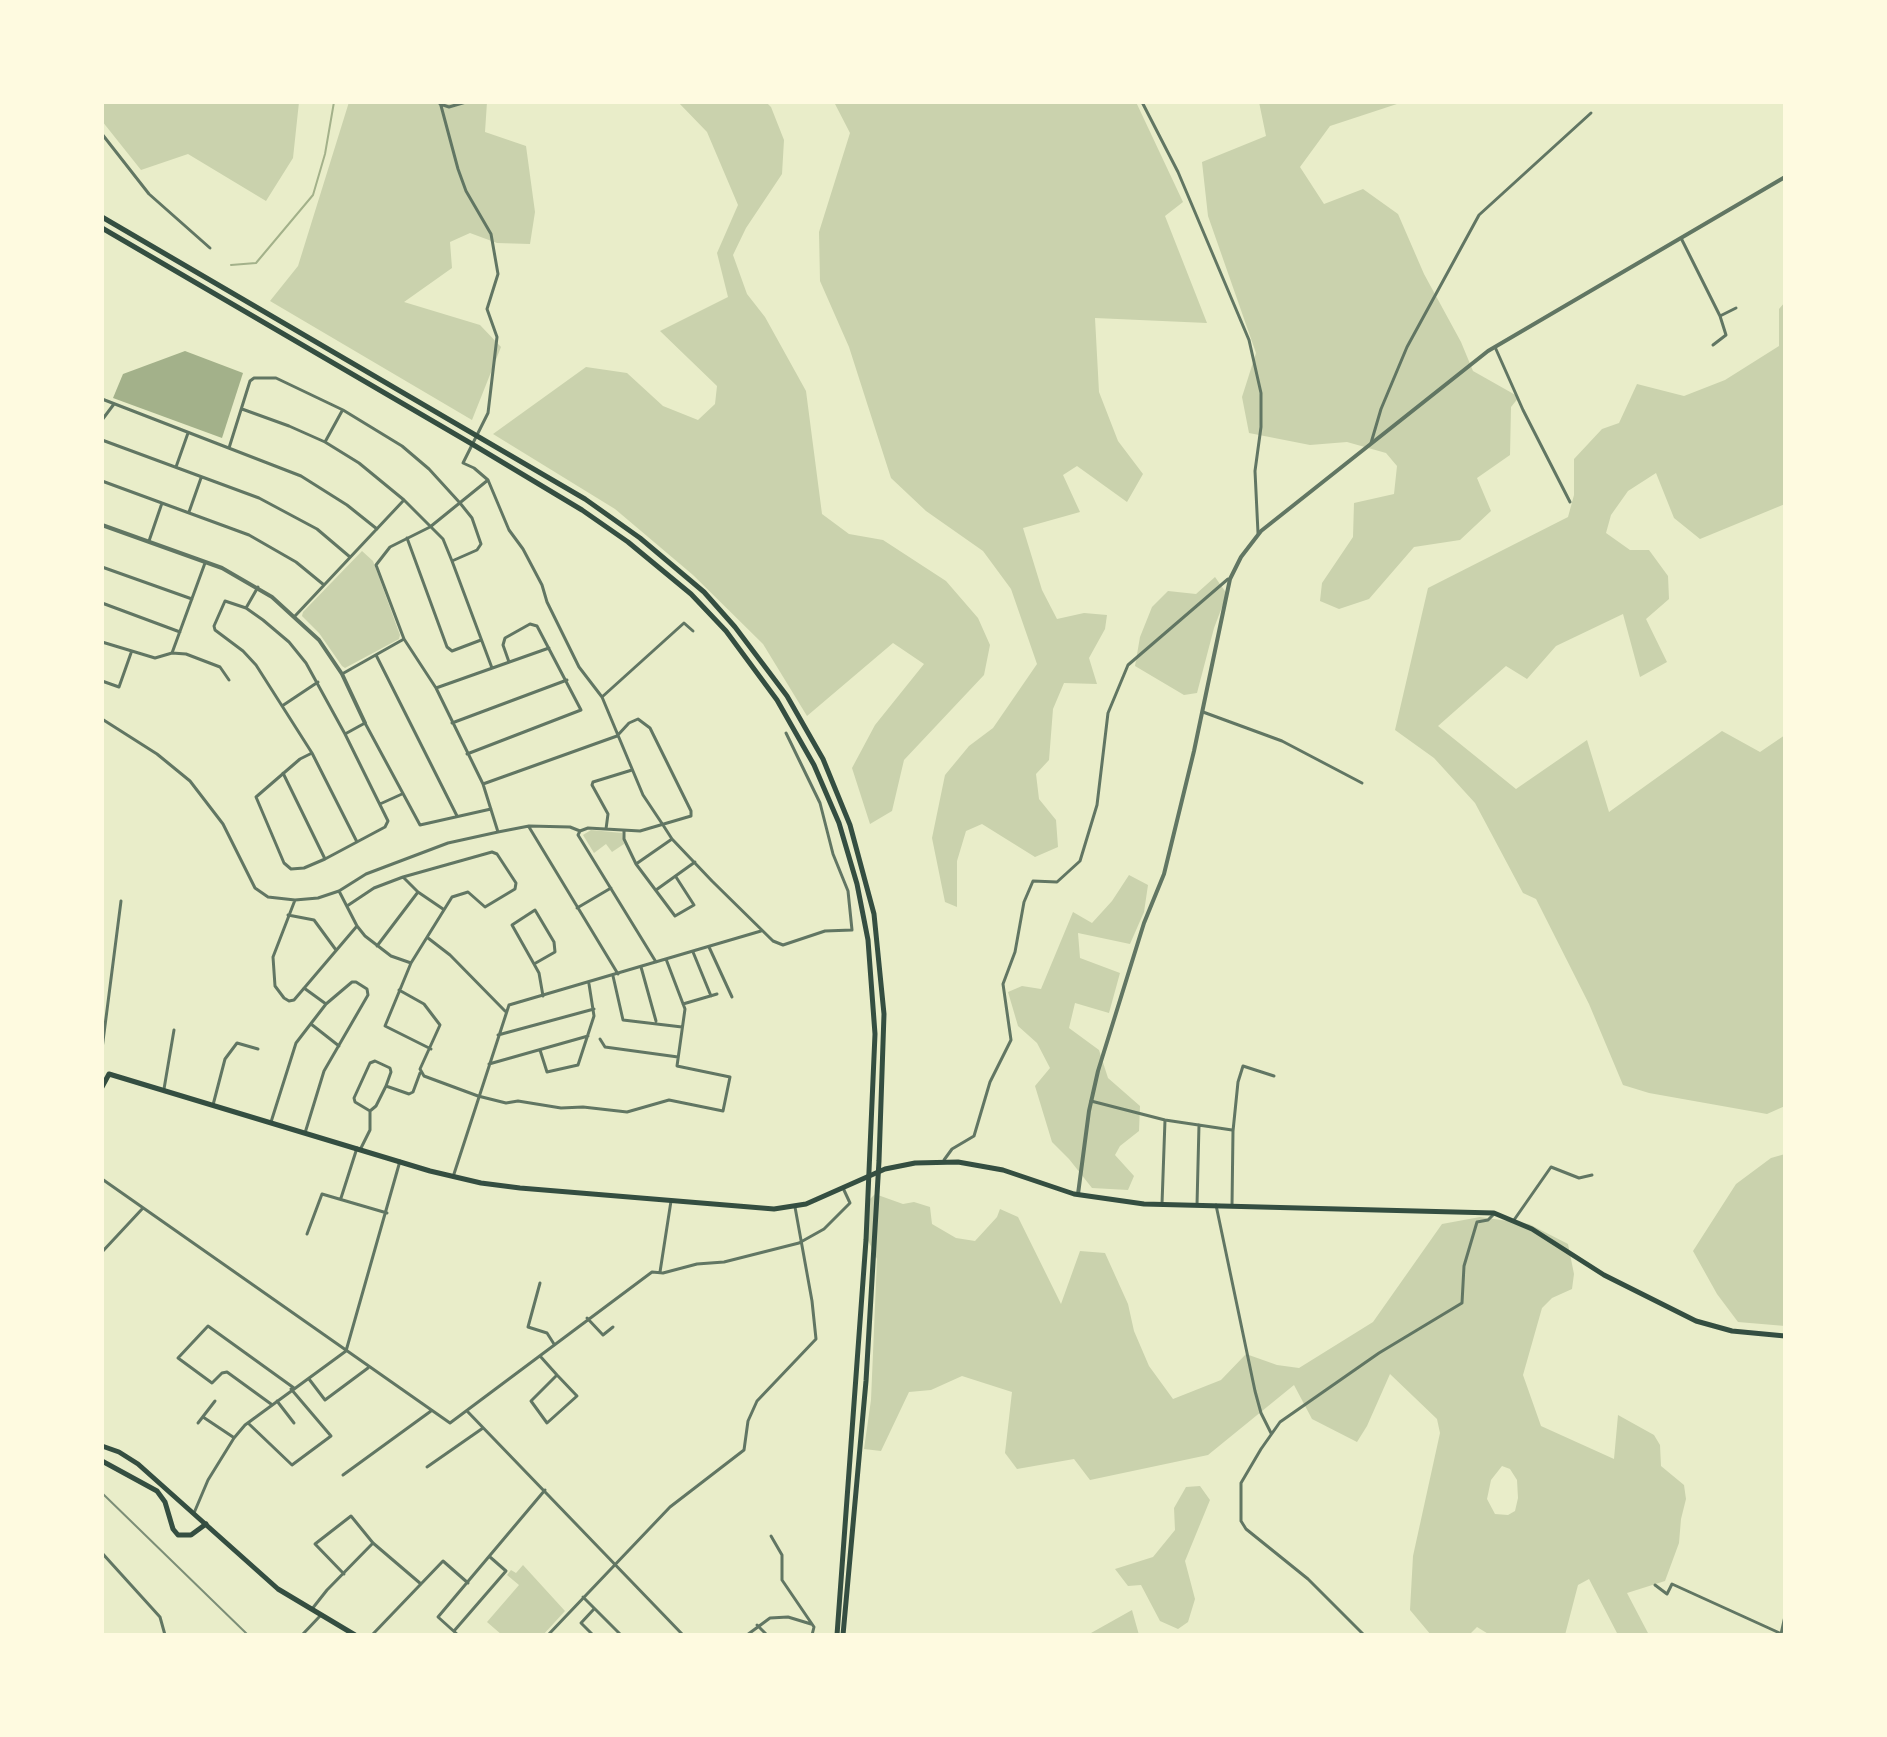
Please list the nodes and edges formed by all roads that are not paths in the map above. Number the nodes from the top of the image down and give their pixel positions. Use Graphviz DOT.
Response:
graph roads {
  1 [pos="466,102"];
  2 [pos="1142,102"];
  3 [pos="440,103"];
  4 [pos="1591,113"];
  5 [pos="102,134"];
  6 [pos="104,140"];
  7 [pos="1785,177"];
  8 [pos="102,217"];
  9 [pos="102,228"];
  10 [pos="1681,238"];
  11 [pos="210,248"];
  12 [pos="1736,308"];
  13 [pos="1720,316"];
  14 [pos="1713,345"];
  15 [pos="1495,347"];
  16 [pos="102,399"];
  17 [pos="114,403"];
  18 [pos="242,409"];
  19 [pos="343,410"];
  20 [pos="102,420"];
  21 [pos="188,432"];
  22 [pos="102,440"];
  23 [pos="325,442"];
  24 [pos="1371,443"];
  25 [pos="229,448"];
  26 [pos="176,467"];
  27 [pos="201,478"];
  28 [pos="488,480"];
  29 [pos="102,481"];
  30 [pos="404,500"];
  31 [pos="1570,502"];
  32 [pos="162,503"];
  33 [pos="460,503"];
  34 [pos="189,513"];
  35 [pos="102,525"];
  36 [pos="430,527"];
  37 [pos="377,529"];
  38 [pos="1259,534"];
  39 [pos="407,538"];
  40 [pos="148,542"];
  41 [pos="350,557"];
  42 [pos="452,561"];
  43 [pos="205,562"];
  44 [pos="102,567"];
  45 [pos="1231,576"];
  46 [pos="324,585"];
  47 [pos="258,587"];
  48 [pos="192,599"];
  49 [pos="102,603"];
  50 [pos="246,608"];
  51 [pos="295,616"];
  52 [pos="693,631"];
  53 [pos="180,632"];
  54 [pos="404,639"];
  55 [pos="481,640"];
  56 [pos="102,642"];
  57 [pos="549,648"];
  58 [pos="131,653"];
  59 [pos="172,653"];
  60 [pos="376,655"];
  61 [pos="509,662"];
  62 [pos="492,668"];
  63 [pos="342,674"];
  64 [pos="229,680"];
  65 [pos="567,680"];
  66 [pos="102,681"];
  67 [pos="318,682"];
  68 [pos="436,688"];
  69 [pos="602,697"];
  70 [pos="282,706"];
  71 [pos="1203,712"];
  72 [pos="102,719"];
  73 [pos="365,723"];
  74 [pos="452,723"];
  75 [pos="786,733"];
  76 [pos="345,734"];
  77 [pos="617,736"];
  78 [pos="312,753"];
  79 [pos="467,754"];
  80 [pos="632,770"];
  81 [pos="283,773"];
  82 [pos="1362,783"];
  83 [pos="483,784"];
  84 [pos="402,794"];
  85 [pos="380,804"];
  86 [pos="491,809"];
  87 [pos="458,817"];
  88 [pos="663,825"];
  89 [pos="529,826"];
  90 [pos="606,829"];
  91 [pos="580,831"];
  92 [pos="624,831"];
  93 [pos="498,832"];
  94 [pos="672,839"];
  95 [pos="357,842"];
  96 [pos="325,859"];
  97 [pos="695,862"];
  98 [pos="636,864"];
  99 [pos="403,877"];
  100 [pos="676,877"];
  101 [pos="611,888"];
  102 [pos="339,891"];
  103 [pos="655,891"];
  104 [pos="418,892"];
  105 [pos="295,900"];
  106 [pos="121,901"];
  107 [pos="347,906"];
  108 [pos="577,908"];
  109 [pos="444,910"];
  110 [pos="288,915"];
  111 [pos="357,926"];
  112 [pos="763,931"];
  113 [pos="428,938"];
  114 [pos="377,946"];
  115 [pos="709,947"];
  116 [pos="336,950"];
  117 [pos="693,952"];
  118 [pos="666,959"];
  119 [pos="656,962"];
  120 [pos="411,963"];
  121 [pos="534,964"];
  122 [pos="641,967"];
  123 [pos="616,975"];
  124 [pos="589,984"];
  125 [pos="304,988"];
  126 [pos="399,990"];
  127 [pos="717,994"];
  128 [pos="543,996"];
  129 [pos="711,996"];
  130 [pos="732,997"];
  131 [pos="326,1004"];
  132 [pos="683,1004"];
  133 [pos="594,1009"];
  134 [pos="505,1011"];
  135 [pos="656,1023"];
  136 [pos="311,1024"];
  137 [pos="682,1027"];
  138 [pos="174,1030"];
  139 [pos="498,1035"];
  140 [pos="588,1036"];
  141 [pos="600,1039"];
  142 [pos="339,1046"];
  143 [pos="102,1049"];
  144 [pos="258,1049"];
  145 [pos="431,1049"];
  146 [pos="540,1050"];
  147 [pos="678,1057"];
  148 [pos="489,1064"];
  149 [pos="106,1073"];
  150 [pos="420,1073"];
  151 [pos="1274,1076"];
  152 [pos="386,1086"];
  153 [pos="102,1087"];
  154 [pos="164,1090"];
  155 [pos="478,1096"];
  156 [pos="1091,1101"];
  157 [pos="213,1105"];
  158 [pos="370,1111"];
  159 [pos="1165,1120"];
  160 [pos="271,1122"];
  161 [pos="1199,1125"];
  162 [pos="1233,1131"];
  163 [pos="305,1133"];
  164 [pos="358,1149"];
  165 [pos="400,1161"];
  166 [pos="943,1162"];
  167 [pos="1592,1175"];
  168 [pos="453,1177"];
  169 [pos="102,1179"];
  170 [pos="843,1188"];
  171 [pos="1078,1194"];
  172 [pos="340,1200"];
  173 [pos="671,1201"];
  174 [pos="1162,1204"];
  175 [pos="1197,1205"];
  176 [pos="1216,1205"];
  177 [pos="1232,1206"];
  178 [pos="795,1207"];
  179 [pos="143,1208"];
  180 [pos="387,1213"];
  181 [pos="1494,1213"];
  182 [pos="1514,1220"];
  183 [pos="307,1234"];
  184 [pos="799,1243"];
  185 [pos="102,1252"];
  186 [pos="660,1272"];
  187 [pos="540,1283"];
  188 [pos="587,1318"];
  189 [pos="613,1327"];
  190 [pos="1785,1336"];
  191 [pos="554,1344"];
  192 [pos="346,1351"];
  193 [pos="540,1356"];
  194 [pos="370,1368"];
  195 [pos="557,1375"];
  196 [pos="309,1379"];
  197 [pos="293,1388"];
  198 [pos="276,1400"];
  199 [pos="215,1401"];
  200 [pos="271,1404"];
  201 [pos="431,1411"];
  202 [pos="467,1411"];
  203 [pos="203,1417"];
  204 [pos="198,1423"];
  205 [pos="248,1423"];
  206 [pos="294,1423"];
  207 [pos="483,1428"];
  208 [pos="1271,1433"];
  209 [pos="234,1438"];
  210 [pos="102,1446"];
  211 [pos="102,1461"];
  212 [pos="427,1467"];
  213 [pos="343,1475"];
  214 [pos="545,1490"];
  215 [pos="194,1513"];
  216 [pos="206,1524"];
  217 [pos="771,1536"];
  218 [pos="373,1543"];
  219 [pos="786,1551"];
  220 [pos="102,1553"];
  221 [pos="782,1555"];
  222 [pos="490,1557"];
  223 [pos="615,1564"];
  224 [pos="344,1574"];
  225 [pos="421,1584"];
  226 [pos="469,1584"];
  227 [pos="1655,1585"];
  228 [pos="583,1597"];
  229 [pos="312,1609"];
  230 [pos="595,1609"];
  231 [pos="321,1615"];
  232 [pos="1785,1616"];
  233 [pos="811,1624"];
  234 [pos="757,1625"];
  235 [pos="454,1631"];
  236 [pos="840,1634"];
  237 [pos="1783,1634"];
  238 [pos="165,1635"];
  239 [pos="302,1635"];
  240 [pos="355,1635"];
  241 [pos="372,1635"];
  242 [pos="458,1635"];
  243 [pos="548,1635"];
  244 [pos="593,1635"];
  245 [pos="621,1635"];
  246 [pos="681,1635"];
  247 [pos="747,1635"];
  248 [pos="767,1635"];
  249 [pos="812,1635"];
  250 [pos="1364,1635"];
  1 -- 3 [label="street"];
  2 -- 38 [label="street"];
  3 -- 28 [label="street"];
  4 -- 24 [label="street"];
  5 -- 6 [label="street"];
  6 -- 11 [label="street"];
  7 -- 10 [label="street"];
  8 -- 236 [label="main road"];
  9 -- 236 [label="main road"];
  10 -- 13 [label="street"];
  10 -- 15 [label="street"];
  12 -- 13 [label="street"];
  13 -- 14 [label="street"];
  15 -- 24 [label="street"];
  15 -- 31 [label="street"];
  16 -- 17 [label="street"];
  17 -- 20 [label="street"];
  17 -- 21 [label="street"];
  18 -- 19 [label="street"];
  18 -- 23 [label="street"];
  18 -- 25 [label="street"];
  19 -- 23 [label="street"];
  19 -- 33 [label="street"];
  21 -- 25 [label="street"];
  21 -- 26 [label="street"];
  22 -- 26 [label="street"];
  23 -- 30 [label="street"];
  24 -- 38 [label="street"];
  25 -- 37 [label="street"];
  26 -- 27 [label="street"];
  27 -- 34 [label="street"];
  27 -- 41 [label="street"];
  28 -- 33 [label="street"];
  28 -- 69 [label="street"];
  29 -- 32 [label="street"];
  30 -- 36 [label="street"];
  30 -- 37 [label="street"];
  32 -- 34 [label="street"];
  32 -- 40 [label="street"];
  33 -- 36 [label="street"];
  33 -- 42 [label="street"];
  34 -- 46 [label="street"];
  35 -- 40 [label="street"];
  36 -- 39 [label="street"];
  36 -- 42 [label="street"];
  37 -- 41 [label="street"];
  38 -- 45 [label="street"];
  39 -- 54 [label="street"];
  39 -- 55 [label="street"];
  40 -- 43 [label="street"];
  41 -- 46 [label="street"];
  42 -- 55 [label="street"];
  43 -- 47 [label="street"];
  43 -- 48 [label="street"];
  44 -- 48 [label="street"];
  45 -- 71 [label="street"];
  45 -- 166 [label="street"];
  46 -- 51 [label="street"];
  47 -- 50 [label="street"];
  47 -- 51 [label="street"];
  48 -- 53 [label="street"];
  49 -- 53 [label="street"];
  50 -- 67 [label="street"];
  50 -- 70 [label="street"];
  51 -- 63 [label="street"];
  52 -- 69 [label="street"];
  53 -- 59 [label="street"];
  54 -- 60 [label="street"];
  54 -- 68 [label="street"];
  55 -- 62 [label="street"];
  56 -- 58 [label="street"];
  57 -- 61 [label="street"];
  57 -- 61 [label="street"];
  57 -- 65 [label="street"];
  58 -- 59 [label="street"];
  58 -- 66 [label="street"];
  59 -- 64 [label="street"];
  60 -- 63 [label="street"];
  60 -- 87 [label="street"];
  61 -- 62 [label="street"];
  62 -- 68 [label="street"];
  63 -- 73 [label="street"];
  65 -- 74 [label="street"];
  65 -- 79 [label="street"];
  67 -- 70 [label="street"];
  67 -- 76 [label="street"];
  68 -- 74 [label="street"];
  69 -- 77 [label="street"];
  70 -- 78 [label="street"];
  71 -- 82 [label="street"];
  71 -- 156 [label="street"];
  72 -- 105 [label="street"];
  73 -- 76 [label="street"];
  73 -- 84 [label="street"];
  74 -- 79 [label="street"];
  75 -- 112 [label="street"];
  76 -- 85 [label="street"];
  77 -- 80 [label="street"];
  77 -- 83 [label="street"];
  77 -- 88 [label="street"];
  78 -- 81 [label="street"];
  78 -- 95 [label="street"];
  79 -- 83 [label="street"];
  80 -- 88 [label="street"];
  80 -- 90 [label="street"];
  81 -- 96 [label="street"];
  81 -- 96 [label="street"];
  83 -- 86 [label="street"];
  84 -- 85 [label="street"];
  84 -- 87 [label="street"];
  85 -- 95 [label="street"];
  86 -- 87 [label="street"];
  86 -- 93 [label="street"];
  88 -- 92 [label="street"];
  88 -- 94 [label="street"];
  89 -- 91 [label="street"];
  89 -- 93 [label="street"];
  89 -- 108 [label="street"];
  90 -- 91 [label="street"];
  90 -- 92 [label="street"];
  91 -- 101 [label="street"];
  92 -- 98 [label="street"];
  93 -- 102 [label="street"];
  94 -- 97 [label="street"];
  94 -- 98 [label="street"];
  95 -- 96 [label="street"];
  97 -- 100 [label="street"];
  97 -- 112 [label="street"];
  98 -- 103 [label="street"];
  99 -- 104 [label="street"];
  99 -- 107 [label="street"];
  99 -- 109 [label="street"];
  100 -- 103 [label="street"];
  100 -- 103 [label="street"];
  101 -- 108 [label="street"];
  101 -- 119 [label="street"];
  102 -- 105 [label="street"];
  102 -- 107 [label="street"];
  104 -- 109 [label="street"];
  104 -- 114 [label="street"];
  105 -- 110 [label="street"];
  106 -- 143 [label="street"];
  107 -- 111 [label="street"];
  108 -- 123 [label="street"];
  109 -- 113 [label="street"];
  110 -- 116 [label="street"];
  110 -- 125 [label="street"];
  111 -- 114 [label="street"];
  111 -- 116 [label="street"];
  112 -- 115 [label="street"];
  113 -- 120 [label="street"];
  113 -- 134 [label="street"];
  114 -- 120 [label="street"];
  115 -- 117 [label="street"];
  115 -- 130 [label="street"];
  116 -- 125 [label="street"];
  117 -- 118 [label="street"];
  117 -- 129 [label="street"];
  118 -- 119 [label="street"];
  118 -- 132 [label="street"];
  119 -- 122 [label="street"];
  120 -- 126 [label="street"];
  121 -- 121 [label="street"];
  121 -- 128 [label="street"];
  122 -- 123 [label="street"];
  122 -- 135 [label="street"];
  123 -- 124 [label="street"];
  123 -- 135 [label="street"];
  124 -- 128 [label="street"];
  124 -- 133 [label="street"];
  125 -- 131 [label="street"];
  126 -- 145 [label="street"];
  126 -- 145 [label="street"];
  127 -- 129 [label="street"];
  128 -- 134 [label="street"];
  129 -- 132 [label="street"];
  131 -- 136 [label="street"];
  131 -- 142 [label="street"];
  132 -- 137 [label="street"];
  133 -- 139 [label="street"];
  133 -- 140 [label="street"];
  134 -- 139 [label="street"];
  135 -- 137 [label="street"];
  136 -- 142 [label="street"];
  136 -- 160 [label="street"];
  137 -- 147 [label="street"];
  138 -- 154 [label="street"];
  139 -- 148 [label="street"];
  140 -- 146 [label="street"];
  140 -- 146 [label="street"];
  141 -- 147 [label="street"];
  142 -- 163 [label="street"];
  144 -- 157 [label="street"];
  145 -- 150 [label="street"];
  146 -- 148 [label="street"];
  147 -- 155 [label="street"];
  148 -- 155 [label="street"];
  149 -- 153 [label="main road"];
  149 -- 154 [label="main road"];
  150 -- 152 [label="street"];
  150 -- 155 [label="street"];
  151 -- 162 [label="street"];
  152 -- 158 [label="street"];
  152 -- 158 [label="street"];
  154 -- 157 [label="main road"];
  155 -- 168 [label="street"];
  156 -- 159 [label="street"];
  156 -- 171 [label="street"];
  157 -- 160 [label="main road"];
  158 -- 164 [label="street"];
  159 -- 161 [label="street"];
  159 -- 174 [label="street"];
  160 -- 163 [label="main road"];
  161 -- 162 [label="street"];
  161 -- 175 [label="street"];
  162 -- 177 [label="street"];
  163 -- 164 [label="main road"];
  164 -- 165 [label="main road"];
  164 -- 172 [label="street"];
  165 -- 168 [label="main road"];
  165 -- 180 [label="street"];
  166 -- 170 [label="main road"];
  166 -- 171 [label="main road"];
  167 -- 182 [label="street"];
  168 -- 173 [label="main road"];
  169 -- 179 [label="street"];
  170 -- 178 [label="main road"];
  170 -- 184 [label="street"];
  171 -- 174 [label="main road"];
  172 -- 180 [label="street"];
  172 -- 183 [label="street"];
  173 -- 178 [label="main road"];
  173 -- 186 [label="street"];
  174 -- 175 [label="main road"];
  175 -- 176 [label="main road"];
  176 -- 177 [label="main road"];
  176 -- 208 [label="street"];
  177 -- 181 [label="main road"];
  178 -- 184 [label="street"];
  179 -- 185 [label="street"];
  179 -- 192 [label="street"];
  180 -- 192 [label="street"];
  181 -- 182 [label="main road"];
  181 -- 208 [label="street"];
  182 -- 190 [label="main road"];
  184 -- 186 [label="street"];
  184 -- 223 [label="street"];
  186 -- 188 [label="street"];
  187 -- 191 [label="street"];
  188 -- 189 [label="street"];
  188 -- 191 [label="street"];
  191 -- 193 [label="street"];
  192 -- 194 [label="street"];
  192 -- 196 [label="street"];
  193 -- 195 [label="street"];
  193 -- 202 [label="street"];
  194 -- 196 [label="street"];
  194 -- 201 [label="street"];
  195 -- 195 [label="street"];
  196 -- 197 [label="street"];
  197 -- 198 [label="street"];
  197 -- 200 [label="street"];
  197 -- 205 [label="street"];
  198 -- 200 [label="street"];
  198 -- 206 [label="street"];
  199 -- 203 [label="street"];
  200 -- 205 [label="street"];
  201 -- 202 [label="street"];
  201 -- 213 [label="street"];
  202 -- 207 [label="street"];
  203 -- 204 [label="street"];
  203 -- 209 [label="street"];
  205 -- 209 [label="street"];
  207 -- 212 [label="street"];
  207 -- 214 [label="street"];
  208 -- 250 [label="street"];
  209 -- 215 [label="street"];
  210 -- 215 [label="main road"];
  211 -- 216 [label="main road"];
  214 -- 222 [label="street"];
  214 -- 223 [label="street"];
  215 -- 216 [label="main road"];
  216 -- 229 [label="main road"];
  217 -- 221 [label="street"];
  218 -- 224 [label="street"];
  218 -- 224 [label="street"];
  218 -- 225 [label="street"];
  219 -- 221 [label="street"];
  220 -- 238 [label="street"];
  221 -- 233 [label="street"];
  222 -- 226 [label="street"];
  222 -- 235 [label="street"];
  223 -- 228 [label="street"];
  223 -- 246 [label="street"];
  224 -- 229 [label="street"];
  225 -- 226 [label="street"];
  225 -- 241 [label="street"];
  226 -- 235 [label="street"];
  227 -- 237 [label="street"];
  228 -- 230 [label="street"];
  228 -- 243 [label="street"];
  229 -- 231 [label="main road"];
  230 -- 244 [label="street"];
  230 -- 245 [label="street"];
  231 -- 239 [label="street"];
  231 -- 240 [label="main road"];
  232 -- 237 [label="street"];
  233 -- 234 [label="street"];
  233 -- 249 [label="street"];
  234 -- 247 [label="street"];
  234 -- 248 [label="street"];
  235 -- 242 [label="street"];
}
